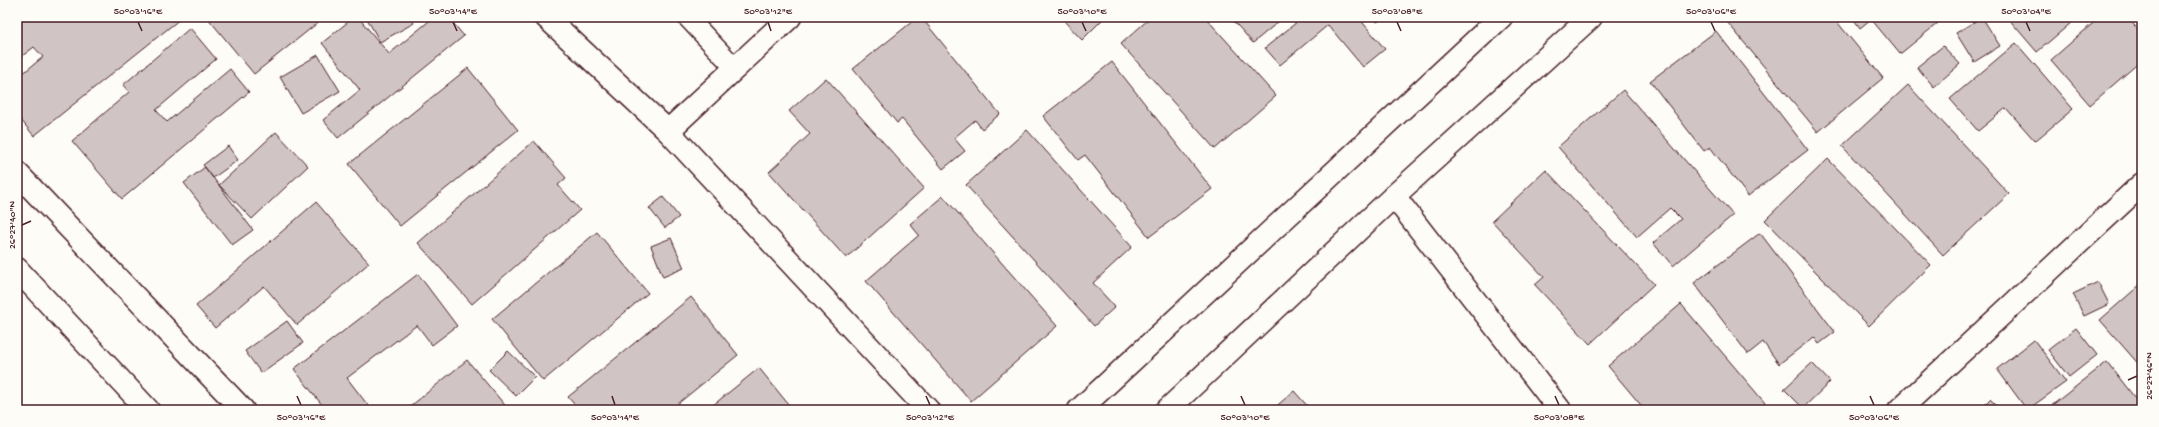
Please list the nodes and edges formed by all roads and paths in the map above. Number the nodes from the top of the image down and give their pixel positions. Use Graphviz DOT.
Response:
graph roads {
  1 [pos="546,17"];
  2 [pos="687,17"];
  3 [pos="790,17"];
  4 [pos="1501,17"];
  5 [pos="1591,17"];
  6 [pos="735,68"];
  7 [pos="668,131"];
  8 [pos="17,173"];
  9 [pos="2142,184"];
  10 [pos="1394,196"];
  11 [pos="17,269"];
  12 [pos="148,410"];
  13 [pos="243,410"];
  14 [pos="928,410"];
  15 [pos="1079,410"];
  16 [pos="1167,410"];
  17 [pos="1560,410"];
  18 [pos="1899,410"];
  1 -- 7 [label="street"];
  2 -- 6 [label="lane"];
  3 -- 6 [label="street"];
  4 -- 15 [label="street"];
  5 -- 10 [label="street"];
  6 -- 7 [label="street"];
  7 -- 14 [label="street"];
  8 -- 13 [label="street"];
  9 -- 18 [label="street"];
  10 -- 16 [label="street"];
  10 -- 17 [label="street"];
  11 -- 12 [label="street"];
}
